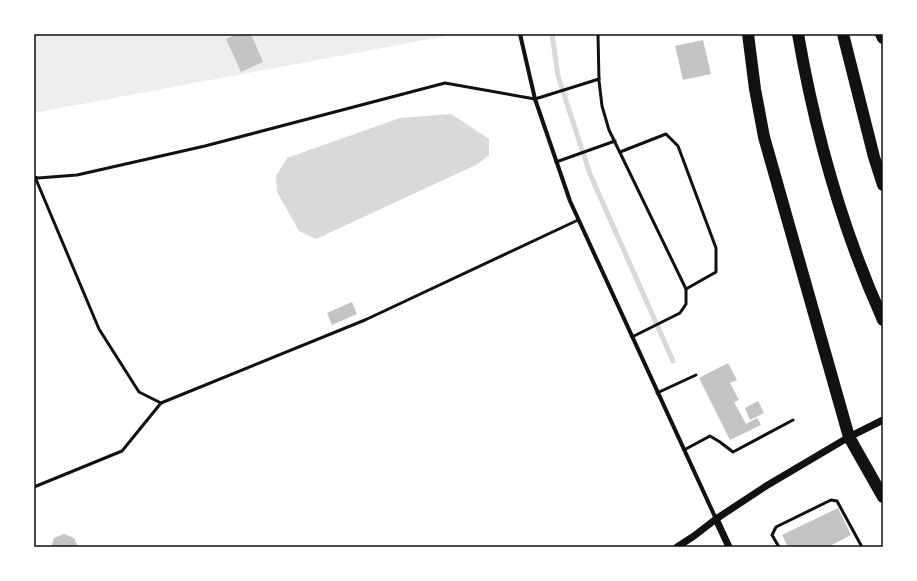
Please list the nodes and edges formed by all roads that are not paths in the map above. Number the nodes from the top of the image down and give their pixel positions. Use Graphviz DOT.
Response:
graph roads {
  1 [pos="520,34"];
  2 [pos="598,34"];
  3 [pos="748,34"];
  4 [pos="798,34"];
  5 [pos="843,34"];
  6 [pos="882,34"];
  7 [pos="883,38"];
  8 [pos="599,79"];
  9 [pos="535,100"];
  10 [pos="615,141"];
  11 [pos="620,152"];
  12 [pos="556,163"];
  13 [pos="34,177"];
  14 [pos="883,185"];
  15 [pos="578,220"];
  16 [pos="686,289"];
  17 [pos="883,320"];
  18 [pos="632,337"];
  19 [pos="696,376"];
  20 [pos="657,393"];
  21 [pos="161,403"];
  22 [pos="794,420"];
  23 [pos="883,420"];
  24 [pos="849,437"];
  25 [pos="684,450"];
  26 [pos="34,487"];
  27 [pos="883,497"];
  28 [pos="716,520"];
  29 [pos="677,547"];
  30 [pos="730,547"];
  31 [pos="779,547"];
  32 [pos="862,547"];
  1 -- 9 [label="street"];
  2 -- 8 [label="lane"];
  3 -- 24 [label="highway"];
  4 -- 17 [label="highway"];
  5 -- 14 [label="highway"];
  6 -- 7 [label="highway"];
  8 -- 9 [label="lane"];
  8 -- 10 [label="lane"];
  9 -- 12 [label="street"];
  9 -- 13 [label="lane"];
  10 -- 11 [label="lane"];
  10 -- 12 [label="lane"];
  11 -- 16 [label="lane"];
  11 -- 16 [label="lane"];
  12 -- 15 [label="street"];
  13 -- 21 [label="lane"];
  15 -- 18 [label="street"];
  15 -- 21 [label="lane"];
  16 -- 18 [label="lane"];
  18 -- 20 [label="street"];
  19 -- 20 [label="lane"];
  20 -- 25 [label="street"];
  21 -- 26 [label="lane"];
  22 -- 25 [label="lane"];
  23 -- 24 [label="street"];
  24 -- 27 [label="highway"];
  24 -- 28 [label="street"];
  25 -- 28 [label="street"];
  28 -- 29 [label="street"];
  28 -- 30 [label="street"];
  31 -- 32 [label="lane"];
}
